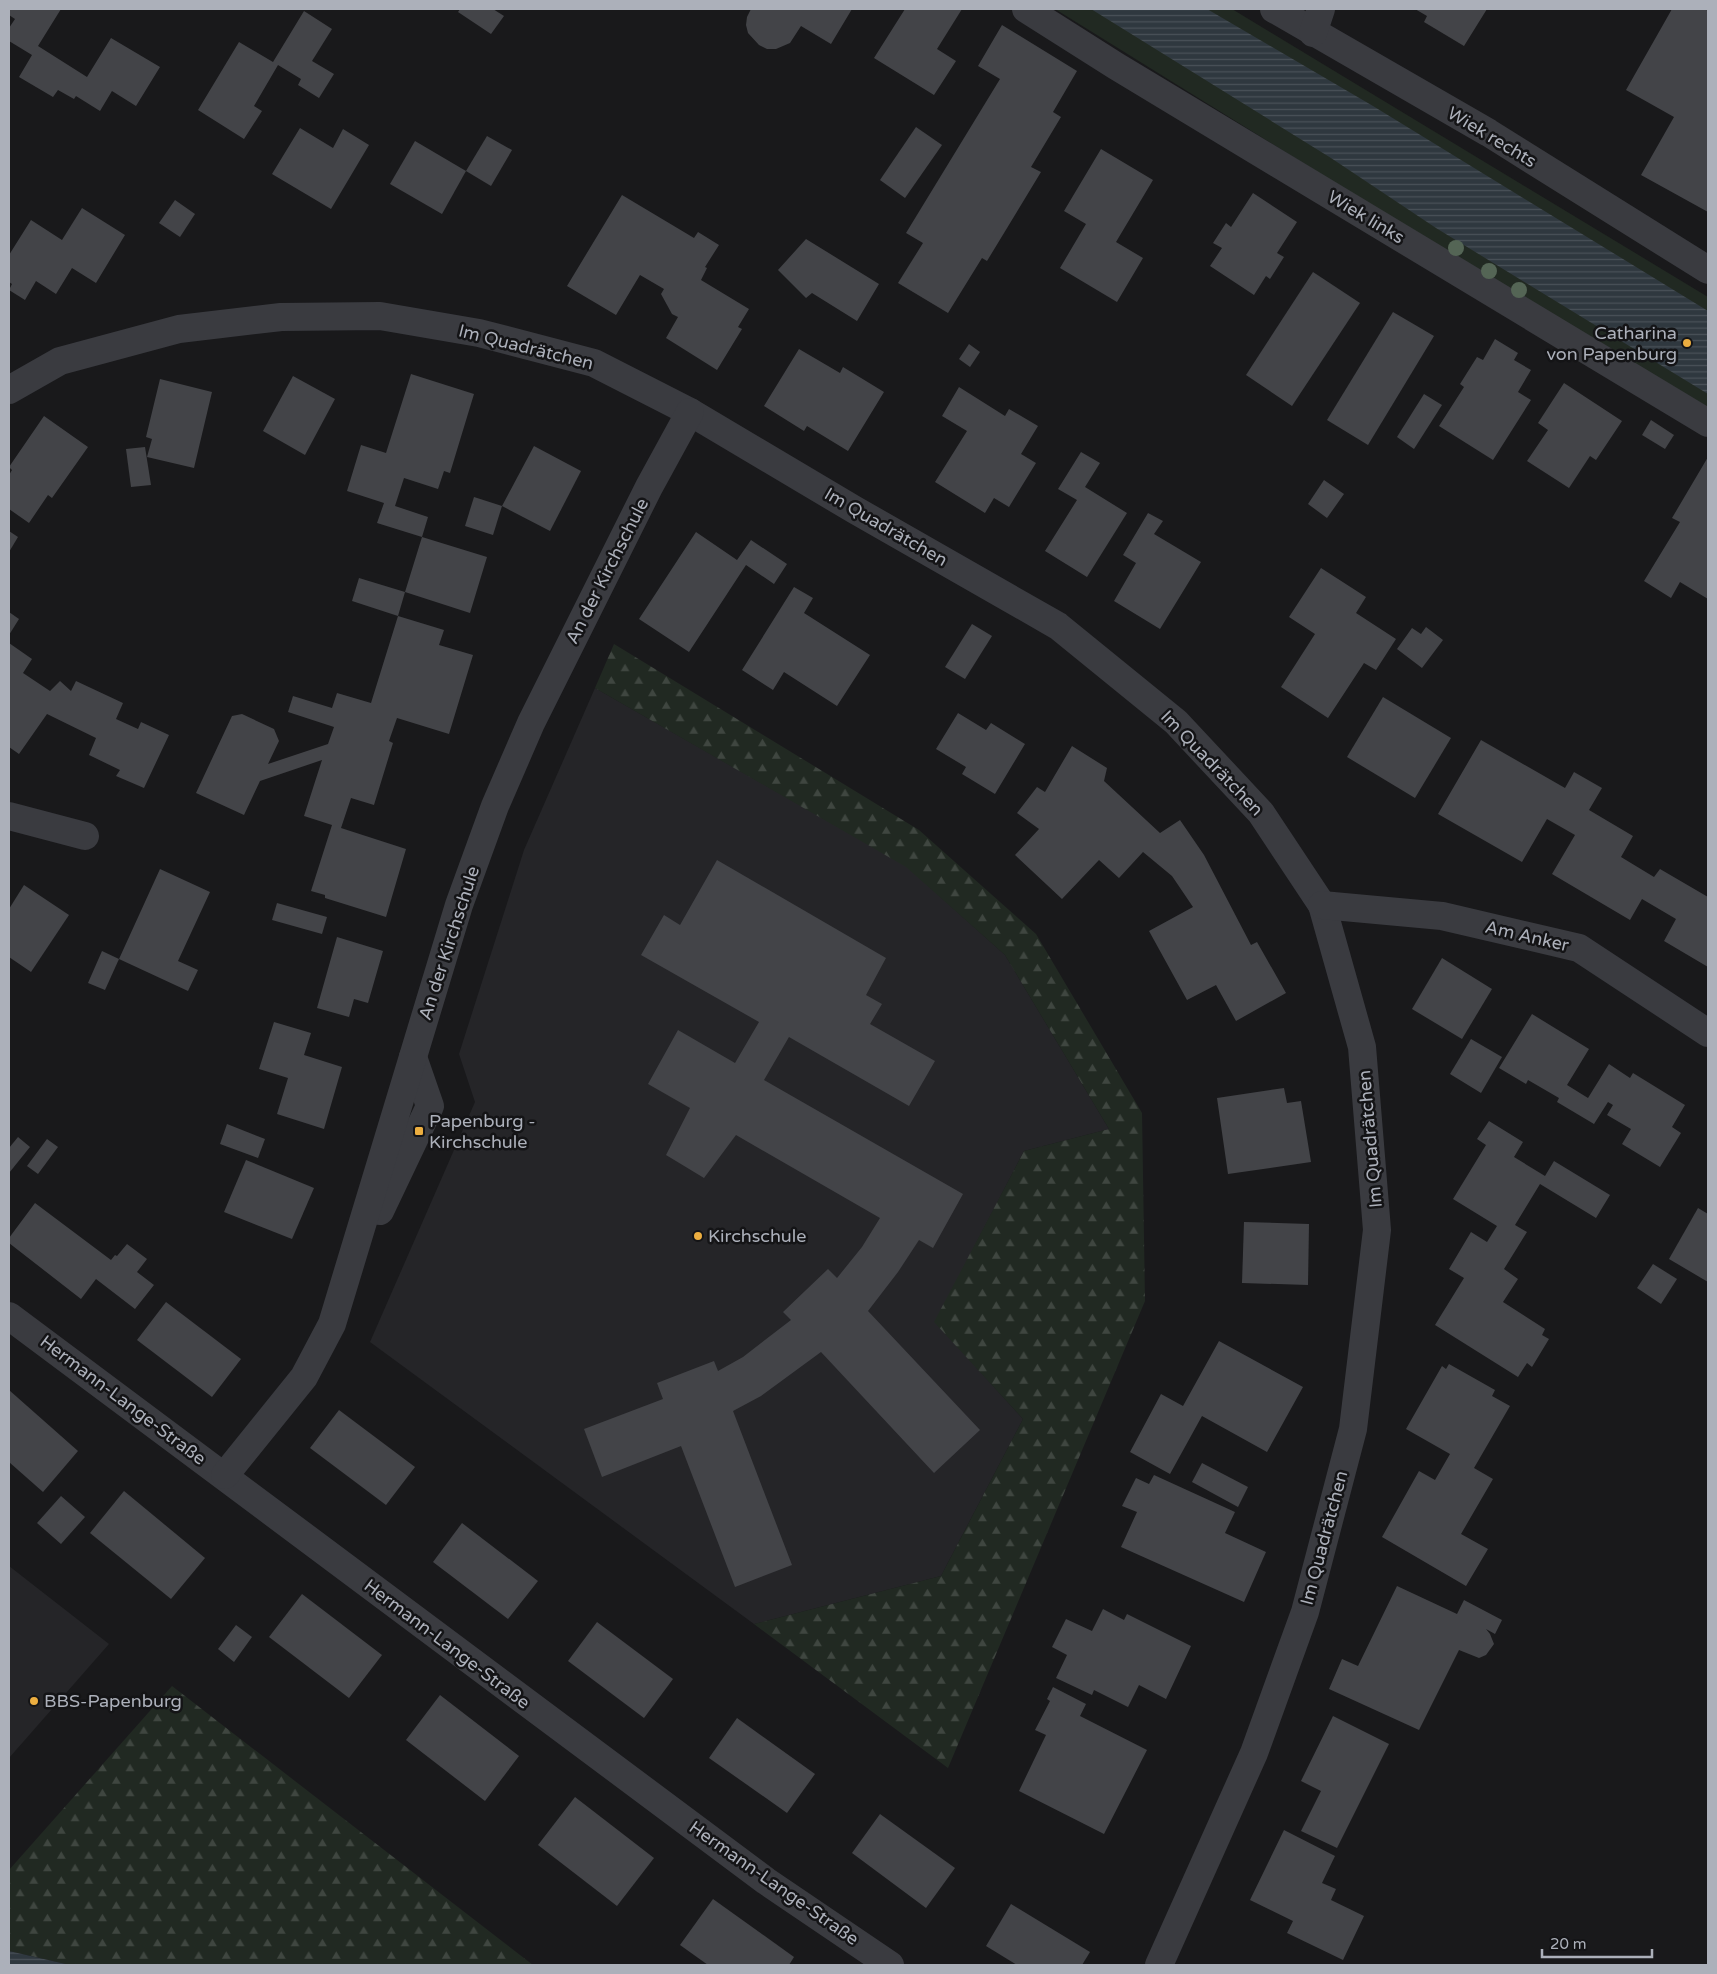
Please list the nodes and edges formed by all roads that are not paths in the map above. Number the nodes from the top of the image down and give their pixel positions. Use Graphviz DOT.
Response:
graph roads {
  1 [pos="1026,9"];
  2 [pos="1274,9"];
  3 [pos="1317,21"];
  4 [pos="1708,270"];
  5 [pos="9,390"];
  6 [pos="690,412"];
  7 [pos="1708,424"];
  8 [pos="9,816"];
  9 [pos="85,836"];
  10 [pos="1322,905"];
  11 [pos="1708,1033"];
  12 [pos="9,1316"];
  13 [pos="225,1475"];
  14 [pos="890,1965"];
  15 [pos="1159,1965"];
  1 -- 7 [label="street, Wiek links"];
  2 -- 3 [label="street, Wiek rechts"];
  3 -- 4 [label="street, Wiek rechts"];
  5 -- 6 [label="street, Im Quadrätchen"];
  6 -- 10 [label="street, Im Quadrätchen"];
  6 -- 13 [label="street, An der Kirchschule"];
  8 -- 9 [label="street"];
  10 -- 11 [label="street, Am Anker"];
  10 -- 15 [label="street, Im Quadrätchen"];
  12 -- 13 [label="street, Hermann-Lange-Straße"];
  13 -- 14 [label="street, Hermann-Lange-Straße"];
}
